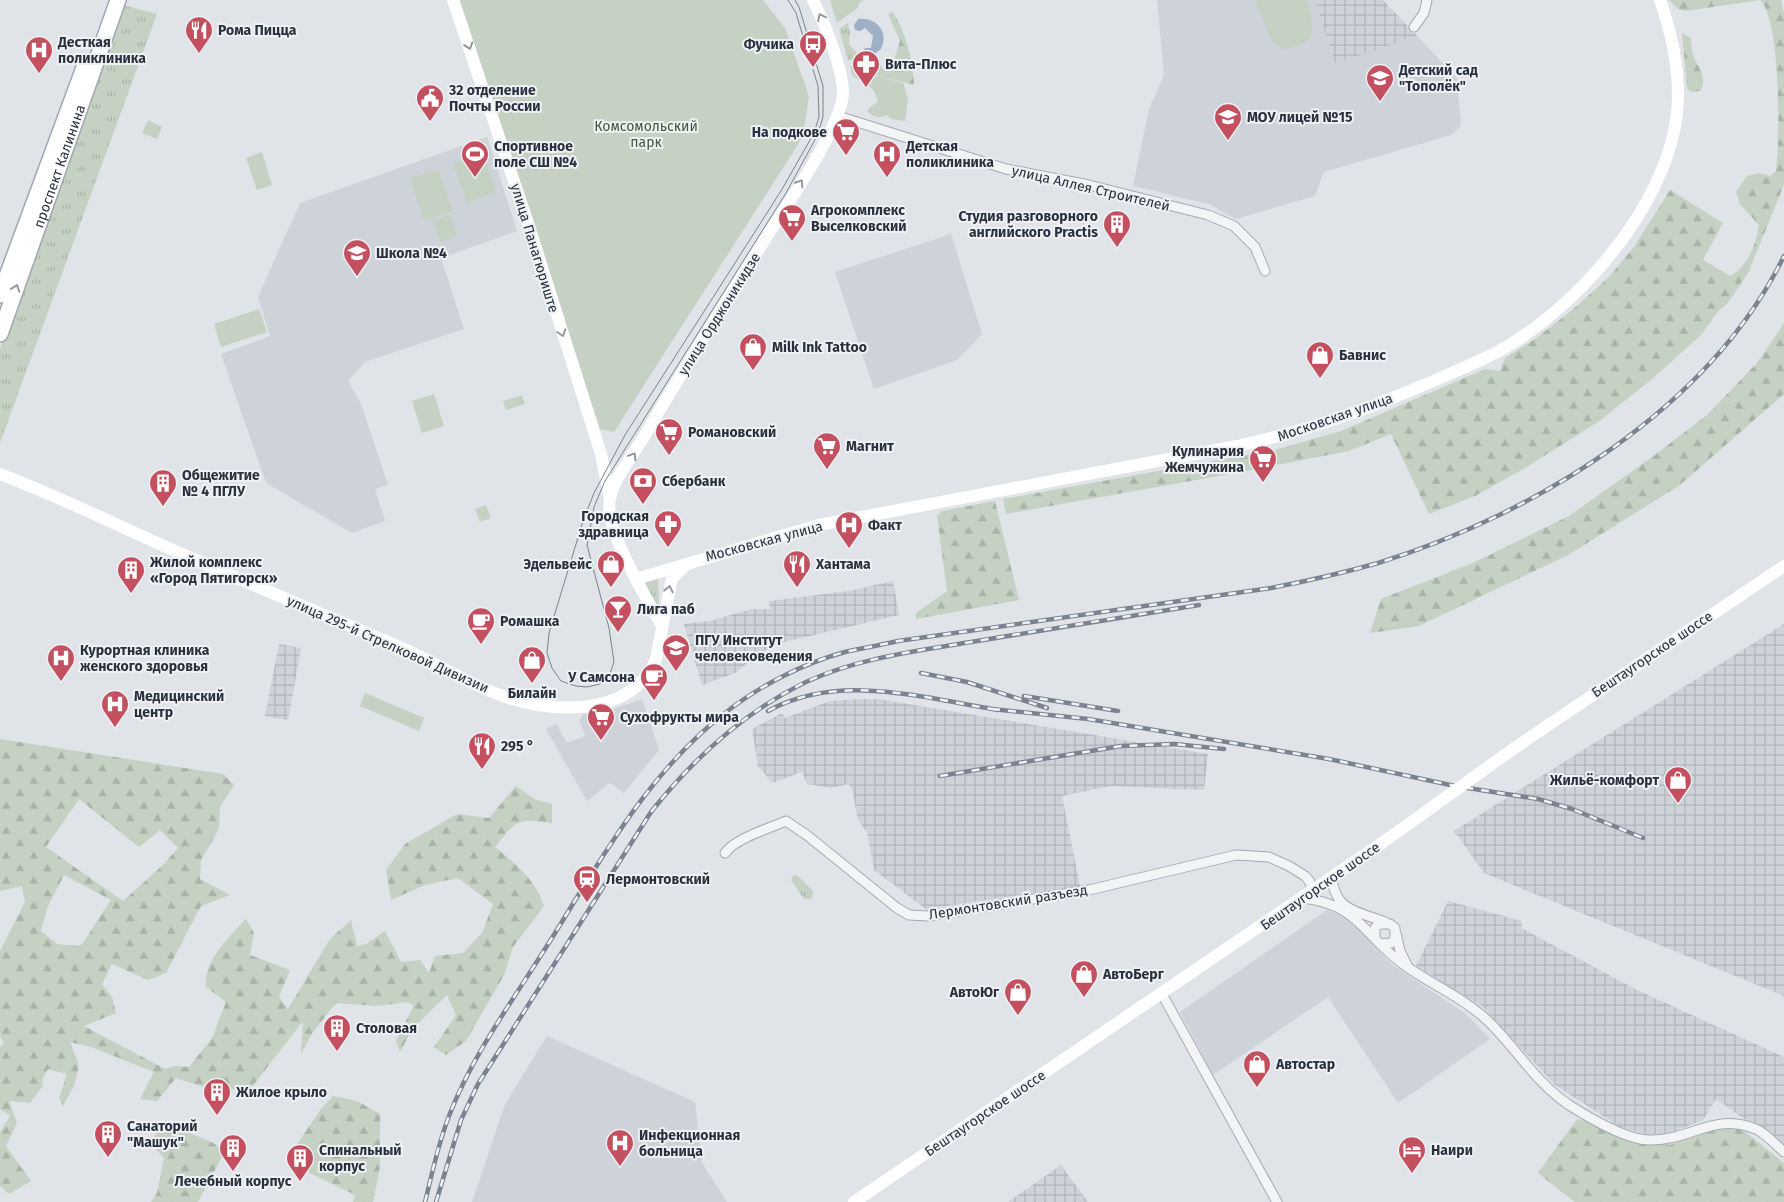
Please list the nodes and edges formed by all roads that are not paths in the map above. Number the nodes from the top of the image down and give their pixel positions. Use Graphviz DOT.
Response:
graph roads {
  1 [pos="109,0"];
  2 [pos="118,0"];
  3 [pos="453,0"];
  4 [pos="813,0"];
  5 [pos="1427,0"];
  6 [pos="1660,0"];
  7 [pos="1414,27"];
  8 [pos="838,116"];
  9 [pos="1265,271"];
  10 [pos="0,295"];
  11 [pos="1,328"];
  12 [pos="0,474"];
  13 [pos="610,499"];
  14 [pos="692,561"];
  15 [pos="1784,566"];
  16 [pos="636,579"];
  17 [pos="662,626"];
  18 [pos="725,853"];
  19 [pos="1332,878"];
  20 [pos="1307,894"];
  21 [pos="1385,922"];
  22 [pos="1396,933"];
  23 [pos="1377,942"];
  24 [pos="1412,970"];
  25 [pos="1162,994"];
  26 [pos="1784,1152"];
  27 [pos="854,1202"];
  28 [pos="1278,1202"];
  1 -- 10 [label="main road, проспект Калинина"];
  11 -- 2 [label="main road, проспект Калинина, one-way"];
  3 -- 13 [label="street, улица Панагюриште, one-way"];
  8 -- 4 [label="street, улица Орджоникидзе, one-way"];
  5 -- 7 [label="street"];
  6 -- 14 [label="street, Московская улица"];
  8 -- 9 [label="street, улица Аллея Строителей"];
  13 -- 8 [label="street, улица Орджоникидзе, one-way"];
  12 -- 17 [label="street, улица 295-й Стрелковой Дивизии"];
  13 -- 16 [label="street"];
  14 -- 16 [label="street, Московская улица"];
  17 -- 14 [label="street, Московская улица, one-way"];
  15 -- 19 [label="street, Бештаугорское шоссе, bridge"];
  16 -- 17 [label="street"];
  18 -- 20 [label="street, Лермонтовский разъезд"];
  19 -- 20 [label="street, Бештаугорское шоссе"];
  19 -- 21 [label="street"];
  20 -- 23 [label="street"];
  20 -- 25 [label="street, Бештаугорское шоссе"];
  21 -- 22 [label="street"];
  21 -- 23 [label="street"];
  22 -- 23 [label="street"];
  22 -- 24 [label="street"];
  23 -- 24 [label="street"];
  24 -- 26 [label="street"];
  25 -- 27 [label="street, Бештаугорское шоссе"];
  25 -- 28 [label="street"];
}
